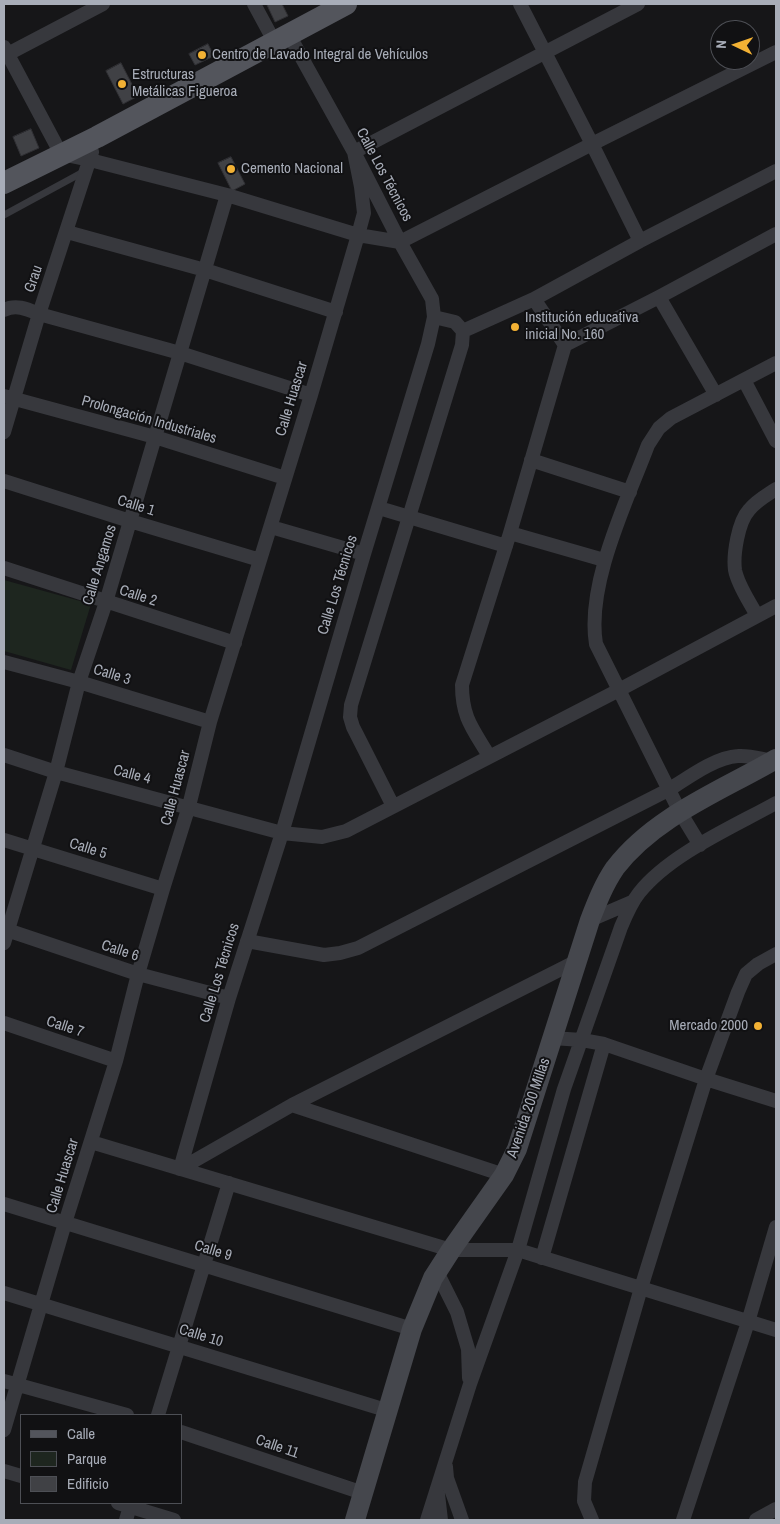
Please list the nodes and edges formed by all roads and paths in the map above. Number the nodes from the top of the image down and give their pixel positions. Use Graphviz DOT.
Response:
graph roads {
  1 [pos="103,4"];
  2 [pos="254,4"];
  3 [pos="346,4"];
  4 [pos="520,4"];
  5 [pos="638,4"];
  6 [pos="281,37"];
  7 [pos="544,52"];
  8 [pos="776,52"];
  9 [pos="5,53"];
  10 [pos="97,137"];
  11 [pos="592,144"];
  12 [pos="354,152"];
  13 [pos="62,154"];
  14 [pos="88,165"];
  15 [pos="776,171"];
  16 [pos="4,183"];
  17 [pos="227,195"];
  18 [pos="4,215"];
  19 [pos="67,232"];
  20 [pos="776,234"];
  21 [pos="358,235"];
  22 [pos="640,241"];
  23 [pos="400,242"];
  24 [pos="205,270"];
  25 [pos="659,297"];
  26 [pos="534,299"];
  27 [pos="4,310"];
  28 [pos="336,312"];
  29 [pos="39,314"];
  30 [pos="434,317"];
  31 [pos="463,331"];
  32 [pos="565,345"];
  33 [pos="180,353"];
  34 [pos="776,363"];
  35 [pos="744,380"];
  36 [pos="311,395"];
  37 [pos="716,395"];
  38 [pos="9,397"];
  39 [pos="4,432"];
  40 [pos="155,437"];
  41 [pos="776,441"];
  42 [pos="531,460"];
  43 [pos="284,478"];
  44 [pos="4,481"];
  45 [pos="776,488"];
  46 [pos="630,492"];
  47 [pos="379,508"];
  48 [pos="410,517"];
  49 [pos="130,521"];
  50 [pos="271,527"];
  51 [pos="508,540"];
  52 [pos="364,554"];
  53 [pos="260,560"];
  54 [pos="604,560"];
  55 [pos="4,568"];
  56 [pos="106,602"];
  57 [pos="776,606"];
  58 [pos="757,616"];
  59 [pos="234,643"];
  60 [pos="4,662"];
  61 [pos="79,682"];
  62 [pos="620,690"];
  63 [pos="210,722"];
  64 [pos="4,755"];
  65 [pos="489,756"];
  66 [pos="775,760"];
  67 [pos="56,772"];
  68 [pos="670,789"];
  69 [pos="776,803"];
  70 [pos="189,806"];
  71 [pos="393,806"];
  72 [pos="680,812"];
  73 [pos="282,833"];
  74 [pos="4,840"];
  75 [pos="700,845"];
  76 [pos="33,849"];
  77 [pos="163,889"];
  78 [pos="632,902"];
  79 [pos="590,920"];
  80 [pos="5,934"];
  81 [pos="247,941"];
  82 [pos="776,954"];
  83 [pos="577,961"];
  84 [pos="138,974"];
  85 [pos="229,998"];
  86 [pos="4,1023"];
  87 [pos="552,1038"];
  88 [pos="582,1040"];
  89 [pos="604,1044"];
  90 [pos="116,1060"];
  91 [pos="706,1079"];
  92 [pos="776,1101"];
  93 [pos="292,1105"];
  94 [pos="91,1142"];
  95 [pos="180,1169"];
  96 [pos="504,1175"];
  97 [pos="229,1183"];
  98 [pos="4,1204"];
  99 [pos="65,1223"];
  100 [pos="776,1226"];
  101 [pos="451,1250"];
  102 [pos="518,1250"];
  103 [pos="542,1258"];
  104 [pos="204,1266"];
  105 [pos="437,1272"];
  106 [pos="641,1288"];
  107 [pos="4,1293"];
  108 [pos="41,1305"];
  109 [pos="748,1322"];
  110 [pos="412,1330"];
  111 [pos="776,1330"];
  112 [pos="179,1346"];
  113 [pos="4,1381"];
  114 [pos="470,1384"];
  115 [pos="17,1385"];
  116 [pos="389,1411"];
  117 [pos="123,1414"];
  118 [pos="158,1414"];
  119 [pos="4,1430"];
  120 [pos="182,1432"];
  121 [pos="446,1458"];
  122 [pos="4,1471"];
  123 [pos="20,1476"];
  124 [pos="437,1487"];
  125 [pos="363,1493"];
  126 [pos="126,1504"];
  127 [pos="776,1509"];
  128 [pos="126,1520"];
  129 [pos="174,1520"];
  130 [pos="355,1520"];
  131 [pos="428,1520"];
  132 [pos="442,1520"];
  133 [pos="462,1520"];
  134 [pos="592,1520"];
  135 [pos="683,1520"];
  136 [pos="756,1520"];
  1 -- 9 [label="street"];
  2 -- 6 [label="street, Calle Los Técnicos"];
  3 -- 6 [label="main road"];
  4 -- 7 [label="street"];
  5 -- 7 [label="street"];
  6 -- 10 [label="main road"];
  6 -- 12 [label="street, Calle Los Técnicos"];
  7 -- 11 [label="street"];
  7 -- 12 [label="street"];
  8 -- 11 [label="street"];
  9 -- 13 [label="street"];
  10 -- 13 [label="main road"];
  10 -- 14 [label="street, Grau"];
  11 -- 22 [label="street"];
  11 -- 23 [label="street"];
  12 -- 21 [label="street, Calle Huascar"];
  12 -- 23 [label="street, Calle Los Técnicos"];
  13 -- 14 [label="street"];
  13 -- 16 [label="main road"];
  14 -- 17 [label="street"];
  14 -- 18 [label="lane"];
  14 -- 19 [label="street, Grau"];
  15 -- 22 [label="street"];
  17 -- 21 [label="street"];
  17 -- 24 [label="street, Calle Angamos"];
  19 -- 24 [label="street"];
  19 -- 29 [label="street, Grau"];
  20 -- 25 [label="street"];
  21 -- 23 [label="street"];
  21 -- 28 [label="street, Calle Huascar"];
  22 -- 26 [label="street"];
  23 -- 30 [label="street, Calle Los Técnicos"];
  24 -- 28 [label="street"];
  24 -- 33 [label="street, Calle Angamos"];
  25 -- 32 [label="street"];
  25 -- 37 [label="street"];
  26 -- 31 [label="street"];
  26 -- 32 [label="street"];
  27 -- 29 [label="street"];
  28 -- 36 [label="street, Calle Huascar"];
  29 -- 33 [label="street"];
  29 -- 38 [label="street, Grau"];
  30 -- 31 [label="street"];
  30 -- 47 [label="street, Calle Los Técnicos"];
  31 -- 48 [label="street"];
  32 -- 42 [label="street"];
  33 -- 36 [label="street"];
  33 -- 40 [label="street, Calle Angamos"];
  34 -- 35 [label="street"];
  35 -- 37 [label="street"];
  35 -- 41 [label="street"];
  36 -- 43 [label="street, Calle Huascar"];
  37 -- 46 [label="street"];
  38 -- 39 [label="street, Grau"];
  38 -- 40 [label="street, Prolongación Industriales"];
  40 -- 43 [label="street, Prolongación Industriales"];
  40 -- 49 [label="street, Calle Angamos"];
  42 -- 46 [label="street"];
  42 -- 51 [label="street"];
  43 -- 50 [label="street, Calle Huascar"];
  44 -- 49 [label="street, Calle 1"];
  45 -- 58 [label="street"];
  46 -- 54 [label="street"];
  47 -- 48 [label="street"];
  47 -- 52 [label="street, Calle Los Técnicos"];
  48 -- 51 [label="street"];
  48 -- 71 [label="street"];
  49 -- 53 [label="street, Calle 1"];
  49 -- 56 [label="street, Calle Angamos"];
  50 -- 52 [label="street"];
  50 -- 53 [label="street, Calle Huascar"];
  51 -- 54 [label="street"];
  51 -- 65 [label="street"];
  52 -- 73 [label="street, Calle Los Técnicos"];
  53 -- 59 [label="street, Calle Huascar"];
  54 -- 62 [label="street"];
  55 -- 56 [label="street, Calle 2"];
  56 -- 59 [label="street, Calle 2"];
  56 -- 61 [label="street, Calle Angamos"];
  57 -- 58 [label="street, Calle 4"];
  58 -- 62 [label="street, Calle 4"];
  59 -- 63 [label="street, Calle Huascar"];
  60 -- 61 [label="street, Calle 3"];
  61 -- 63 [label="street, Calle 3"];
  61 -- 67 [label="street, Calle Angamos"];
  62 -- 65 [label="street, Calle 4"];
  62 -- 68 [label="street"];
  63 -- 70 [label="street, Calle Huascar"];
  64 -- 67 [label="street, Calle 4"];
  65 -- 71 [label="street, Calle 4"];
  66 -- 68 [label="street"];
  66 -- 72 [label="main road, Avenida 200 Millas"];
  67 -- 70 [label="street, Calle 4"];
  67 -- 76 [label="street, Calle Angamos"];
  68 -- 72 [label="street"];
  68 -- 81 [label="street"];
  69 -- 75 [label="street"];
  70 -- 73 [label="street, Calle 4"];
  70 -- 77 [label="street, Calle Huascar"];
  71 -- 73 [label="street, Calle 4"];
  72 -- 75 [label="street"];
  72 -- 79 [label="main road, Avenida 200 Millas"];
  73 -- 81 [label="street, Calle Los Técnicos"];
  74 -- 76 [label="street, Calle 5"];
  75 -- 78 [label="street"];
  76 -- 77 [label="street, Calle 5"];
  76 -- 80 [label="street, Calle Angamos"];
  77 -- 84 [label="street, Calle Huascar"];
  78 -- 79 [label="street"];
  78 -- 88 [label="street"];
  79 -- 83 [label="main road, Avenida 200 Millas"];
  80 -- 84 [label="street, Calle 6"];
  81 -- 85 [label="street, Calle Los Técnicos"];
  82 -- 91 [label="street"];
  83 -- 87 [label="main road, Avenida 200 Millas"];
  83 -- 93 [label="street"];
  84 -- 85 [label="street, Calle 6"];
  84 -- 90 [label="street, Calle Huascar"];
  85 -- 95 [label="street, Calle Los Técnicos"];
  86 -- 90 [label="street, Calle 7"];
  87 -- 88 [label="street"];
  87 -- 96 [label="main road, Avenida 200 Millas"];
  88 -- 89 [label="street"];
  88 -- 102 [label="street"];
  89 -- 91 [label="street"];
  89 -- 103 [label="street"];
  90 -- 94 [label="street, Calle Huascar"];
  91 -- 92 [label="street"];
  91 -- 106 [label="street"];
  93 -- 95 [label="street"];
  93 -- 96 [label="street"];
  94 -- 95 [label="street"];
  94 -- 99 [label="street, Calle Huascar"];
  95 -- 97 [label="street"];
  96 -- 101 [label="main road, Avenida 200 Millas"];
  97 -- 101 [label="street"];
  97 -- 104 [label="street"];
  98 -- 99 [label="street, Calle 9"];
  99 -- 104 [label="street, Calle 9"];
  99 -- 108 [label="street, Calle Huascar"];
  100 -- 109 [label="street"];
  101 -- 102 [label="street"];
  101 -- 105 [label="main road, Avenida 200 Millas"];
  102 -- 103 [label="street"];
  102 -- 114 [label="street"];
  103 -- 106 [label="street"];
  104 -- 110 [label="street, Calle 9"];
  104 -- 112 [label="street"];
  105 -- 110 [label="main road, Avenida 200 Millas"];
  105 -- 114 [label="street"];
  106 -- 109 [label="street"];
  106 -- 134 [label="street"];
  107 -- 108 [label="street, Calle 10"];
  108 -- 112 [label="street, Calle 10"];
  108 -- 115 [label="street, Calle Huascar"];
  109 -- 111 [label="street"];
  109 -- 135 [label="street"];
  110 -- 116 [label="main road, Avenida 200 Millas"];
  112 -- 116 [label="street, Calle 10"];
  112 -- 118 [label="street"];
  113 -- 115 [label="street"];
  114 -- 121 [label="street"];
  115 -- 117 [label="street"];
  115 -- 119 [label="street, Calle Huascar"];
  116 -- 125 [label="main road, Avenida 200 Millas"];
  120 -- 125 [label="street, Calle 11"];
  121 -- 124 [label="street"];
  121 -- 133 [label="street"];
  122 -- 123 [label="street"];
  124 -- 131 [label="street"];
  124 -- 132 [label="street"];
  125 -- 130 [label="main road, Avenida 200 Millas"];
  126 -- 128 [label="street"];
  126 -- 129 [label="street"];
  127 -- 136 [label="street"];
}
